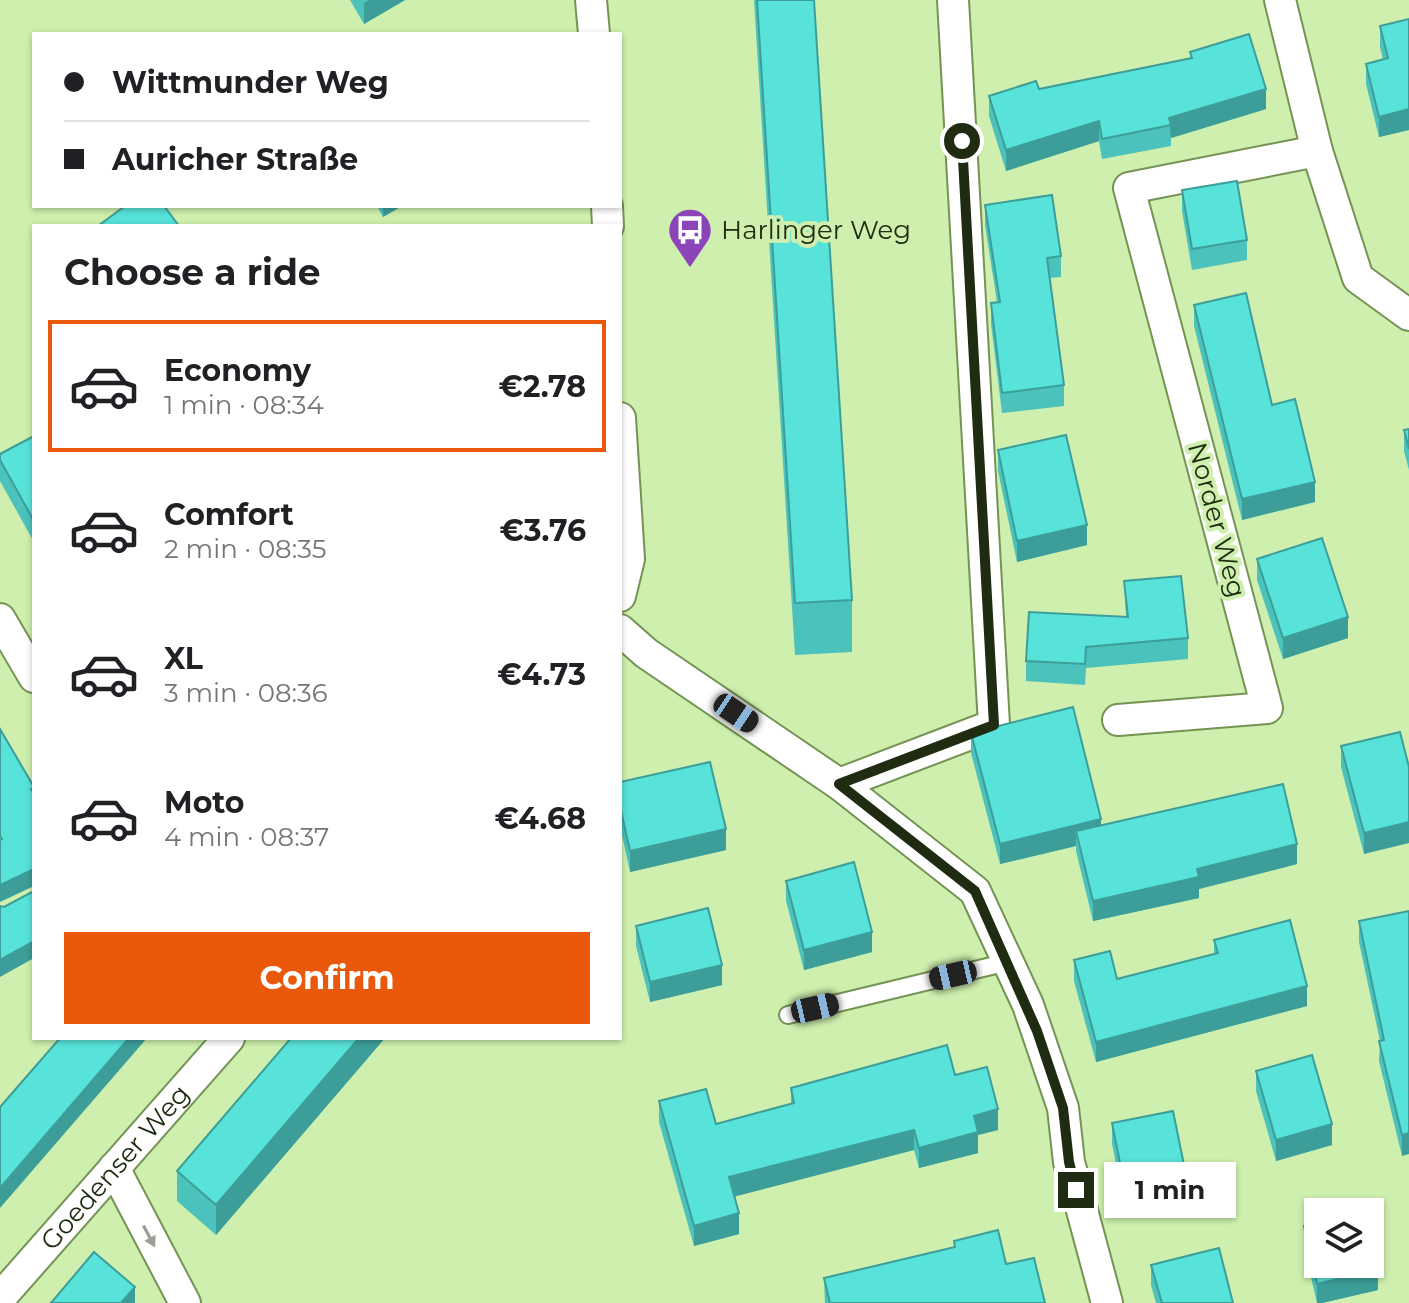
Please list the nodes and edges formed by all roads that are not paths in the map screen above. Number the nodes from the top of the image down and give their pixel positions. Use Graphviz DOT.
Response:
graph roads {
  1 [pos="591,0"];
  2 [pos="953,0"];
  3 [pos="1280,0"];
  4 [pos="594,32"];
  5 [pos="1317,151"];
  6 [pos="1409,315"];
  7 [pos="622,449"];
  8 [pos="622,588"];
  9 [pos="0,619"];
  10 [pos="622,632"];
  11 [pos="32,674"];
  12 [pos="1118,720"];
  13 [pos="839,784"];
  14 [pos="1008,962"];
  15 [pos="788,1015"];
  16 [pos="227,1040"];
  17 [pos="114,1168"];
  18 [pos="0,1298"];
  19 [pos="185,1303"];
  20 [pos="1107,1303"];
  1 -- 4 [label="street"];
  2 -- 13 [label="street"];
  3 -- 5 [label="street"];
  5 -- 6 [label="street"];
  5 -- 12 [label="street, Norder Weg"];
  7 -- 8 [label="street"];
  9 -- 11 [label="street"];
  10 -- 13 [label="street"];
  13 -- 14 [label="street"];
  14 -- 15 [label="lane"];
  14 -- 20 [label="street"];
  16 -- 17 [label="street, Goedenser Weg"];
  17 -- 18 [label="street, Goedenser Weg"];
  17 -- 19 [label="street, one-way"];
}
